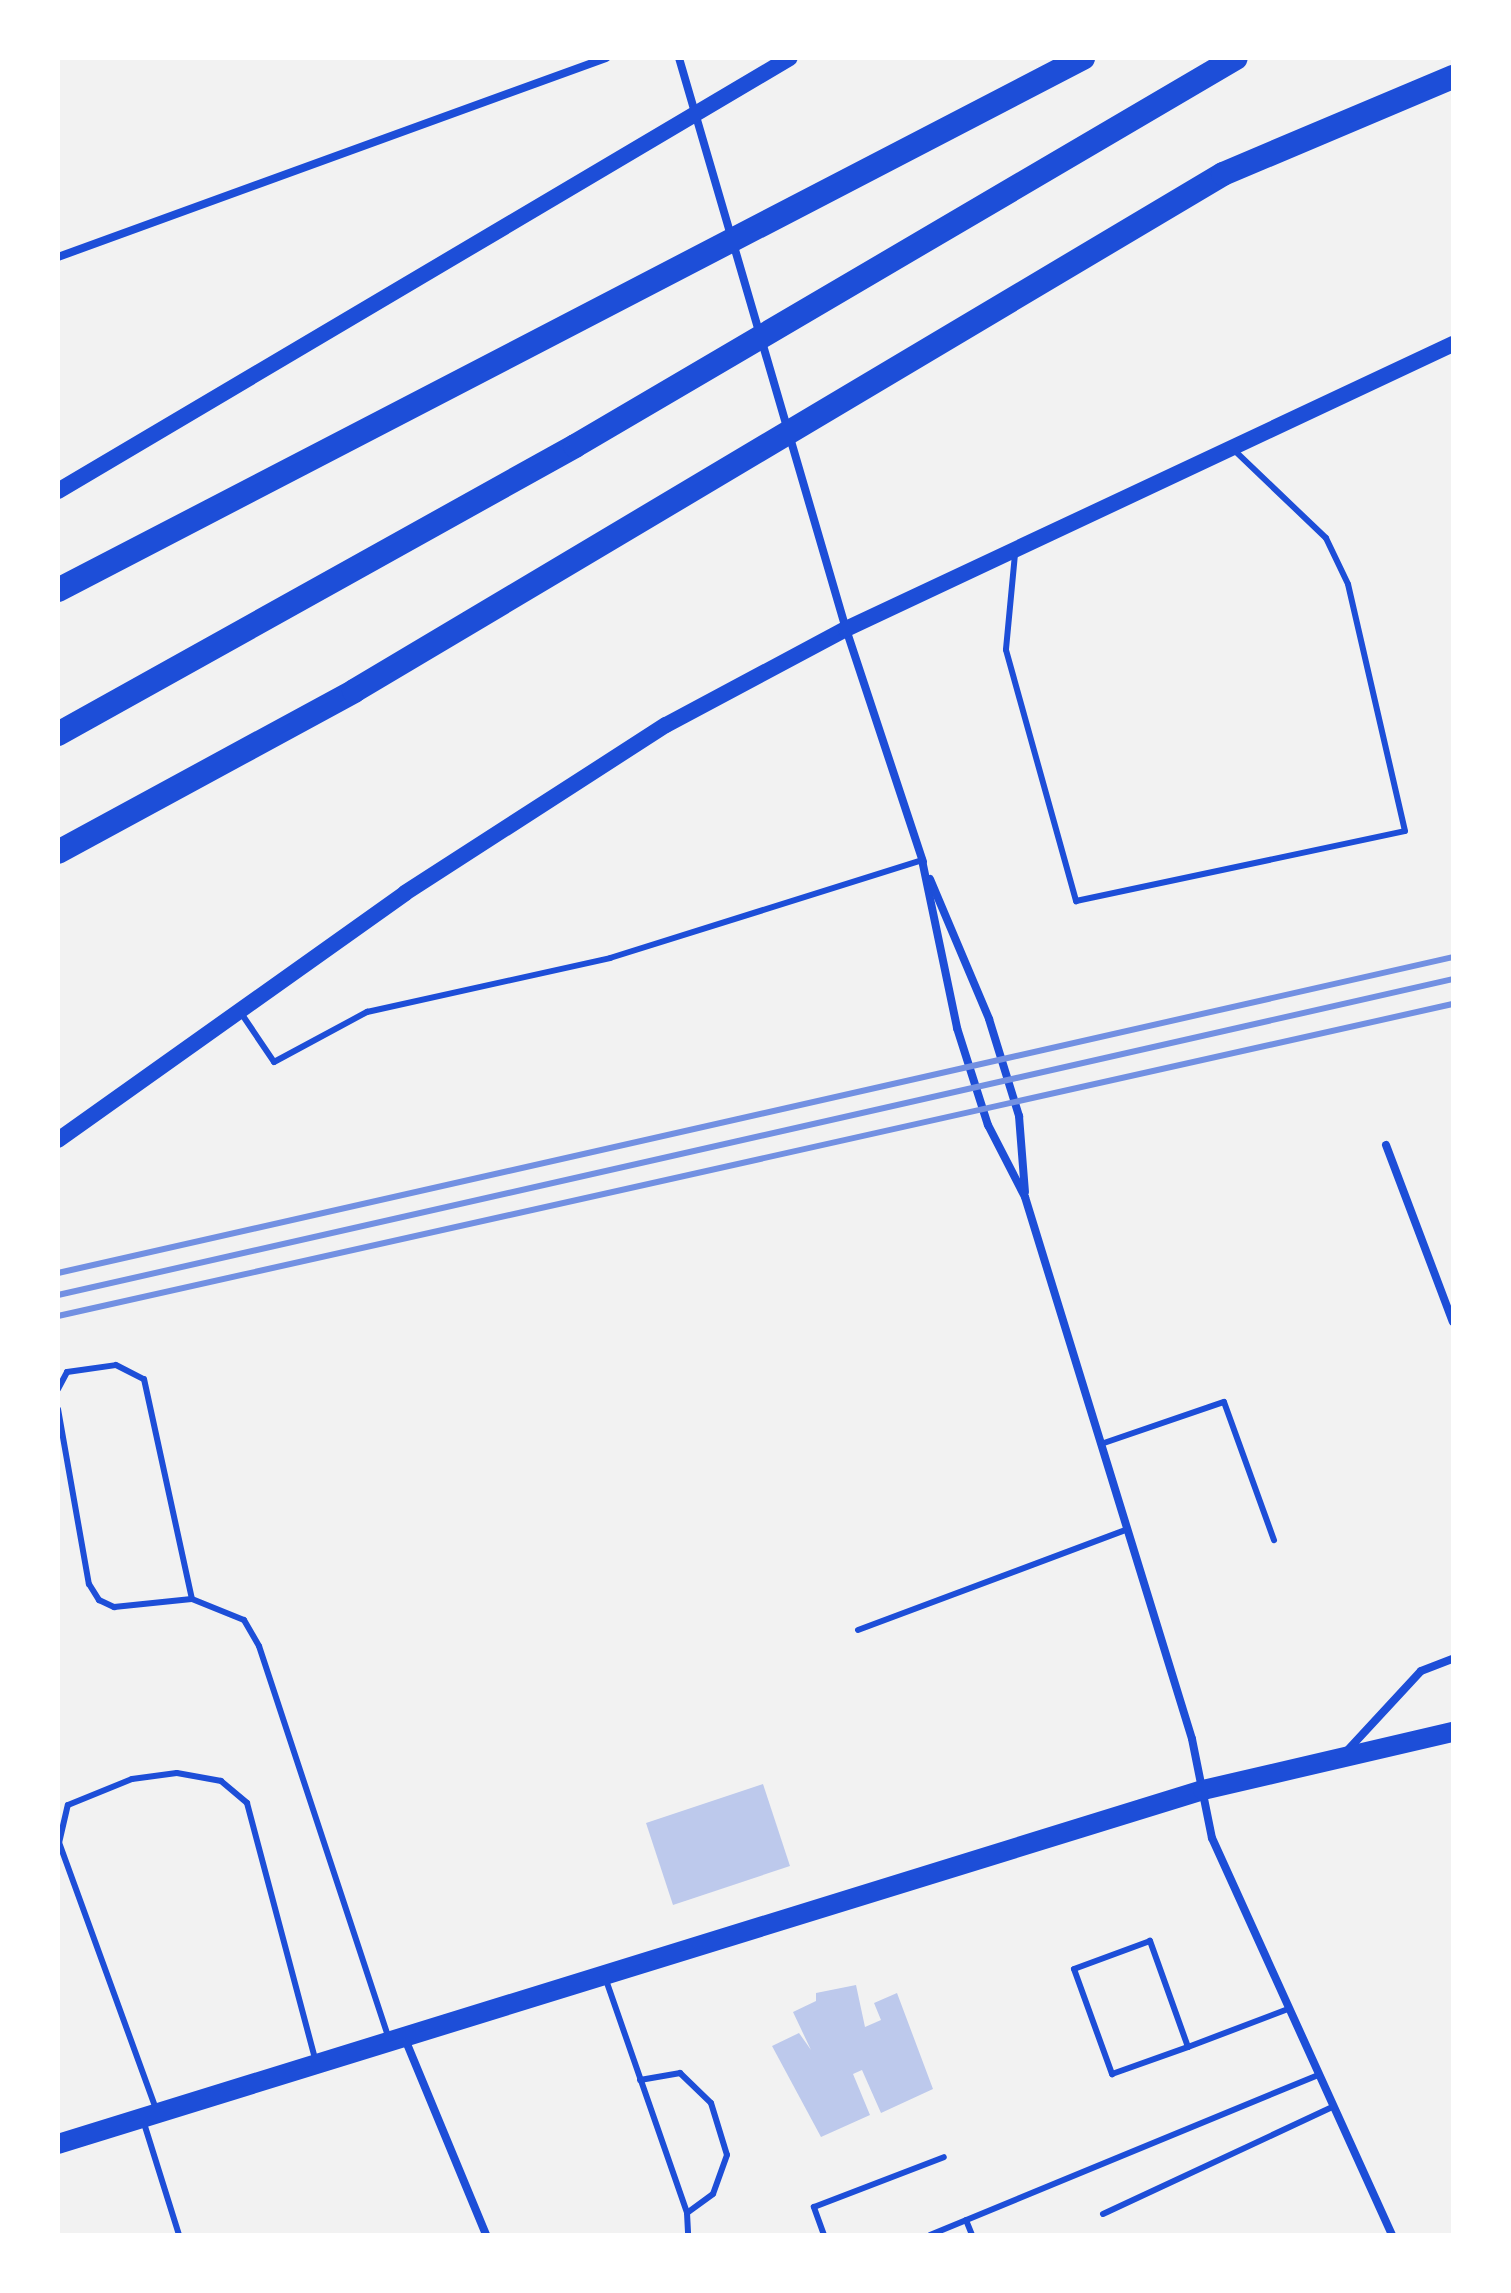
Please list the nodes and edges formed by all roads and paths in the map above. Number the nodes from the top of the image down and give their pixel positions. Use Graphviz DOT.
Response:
graph roads {
  1 [pos="606,58"];
  2 [pos="679,58"];
  3 [pos="790,58"];
  4 [pos="1083,58"];
  5 [pos="1236,58"];
  6 [pos="1453,77"];
  7 [pos="694,113"];
  8 [pos="58,257"];
  9 [pos="1453,344"];
  10 [pos="1232,448"];
  11 [pos="58,491"];
  12 [pos="1015,550"];
  13 [pos="58,590"];
  14 [pos="846,629"];
  15 [pos="58,734"];
  16 [pos="58,852"];
  17 [pos="922,860"];
  18 [pos="240,1012"];
  19 [pos="58,1140"];
  20 [pos="1386,1145"];
  21 [pos="1025,1197"];
  22 [pos="1453,1322"];
  23 [pos="58,1389"];
  24 [pos="58,1409"];
  25 [pos="1101,1444"];
  26 [pos="1128,1529"];
  27 [pos="1274,1540"];
  28 [pos="192,1599"];
  29 [pos="858,1630"];
  30 [pos="1453,1659"];
  31 [pos="1453,1732"];
  32 [pos="1342,1756"];
  33 [pos="1203,1790"];
  34 [pos="603,1973"];
  35 [pos="1288,2009"];
  36 [pos="396,2036"];
  37 [pos="1188,2047"];
  38 [pos="316,2062"];
  39 [pos="1318,2075"];
  40 [pos="640,2080"];
  41 [pos="1332,2107"];
  42 [pos="150,2115"];
  43 [pos="58,2144"];
  44 [pos="944,2157"];
  45 [pos="687,2213"];
  46 [pos="1103,2214"];
  47 [pos="966,2220"];
  48 [pos="179,2235"];
  49 [pos="486,2235"];
  50 [pos="688,2235"];
  51 [pos="824,2235"];
  52 [pos="930,2235"];
  53 [pos="972,2235"];
  54 [pos="1392,2235"];
  1 -- 8 [label="street"];
  2 -- 7 [label="street"];
  3 -- 7 [label="main road"];
  4 -- 13 [label="highway"];
  5 -- 15 [label="highway"];
  6 -- 16 [label="highway"];
  7 -- 11 [label="main road"];
  7 -- 14 [label="street"];
  9 -- 10 [label="main road"];
  10 -- 12 [label="main road"];
  10 -- 12 [label="lane"];
  12 -- 14 [label="main road"];
  14 -- 17 [label="street"];
  14 -- 18 [label="main road"];
  17 -- 18 [label="lane"];
  17 -- 21 [label="street"];
  17 -- 21 [label="street"];
  18 -- 19 [label="main road"];
  20 -- 22 [label="street"];
  21 -- 25 [label="street"];
  23 -- 28 [label="lane"];
  24 -- 28 [label="lane"];
  25 -- 26 [label="street"];
  25 -- 27 [label="lane"];
  26 -- 29 [label="lane"];
  26 -- 33 [label="street"];
  28 -- 36 [label="lane"];
  30 -- 32 [label="street"];
  31 -- 32 [label="main road"];
  32 -- 33 [label="main road"];
  33 -- 34 [label="main road"];
  33 -- 35 [label="street"];
  34 -- 36 [label="main road"];
  34 -- 40 [label="lane"];
  35 -- 37 [label="lane"];
  35 -- 39 [label="street"];
  36 -- 38 [label="main road"];
  36 -- 49 [label="street"];
  37 -- 37 [label="lane"];
  38 -- 42 [label="main road"];
  38 -- 42 [label="lane"];
  39 -- 41 [label="street"];
  39 -- 47 [label="lane"];
  40 -- 45 [label="lane"];
  40 -- 45 [label="lane"];
  41 -- 46 [label="lane"];
  41 -- 54 [label="street"];
  42 -- 43 [label="main road"];
  42 -- 48 [label="lane"];
  44 -- 51 [label="lane"];
  45 -- 50 [label="lane"];
  47 -- 52 [label="lane"];
  47 -- 53 [label="lane"];
}
